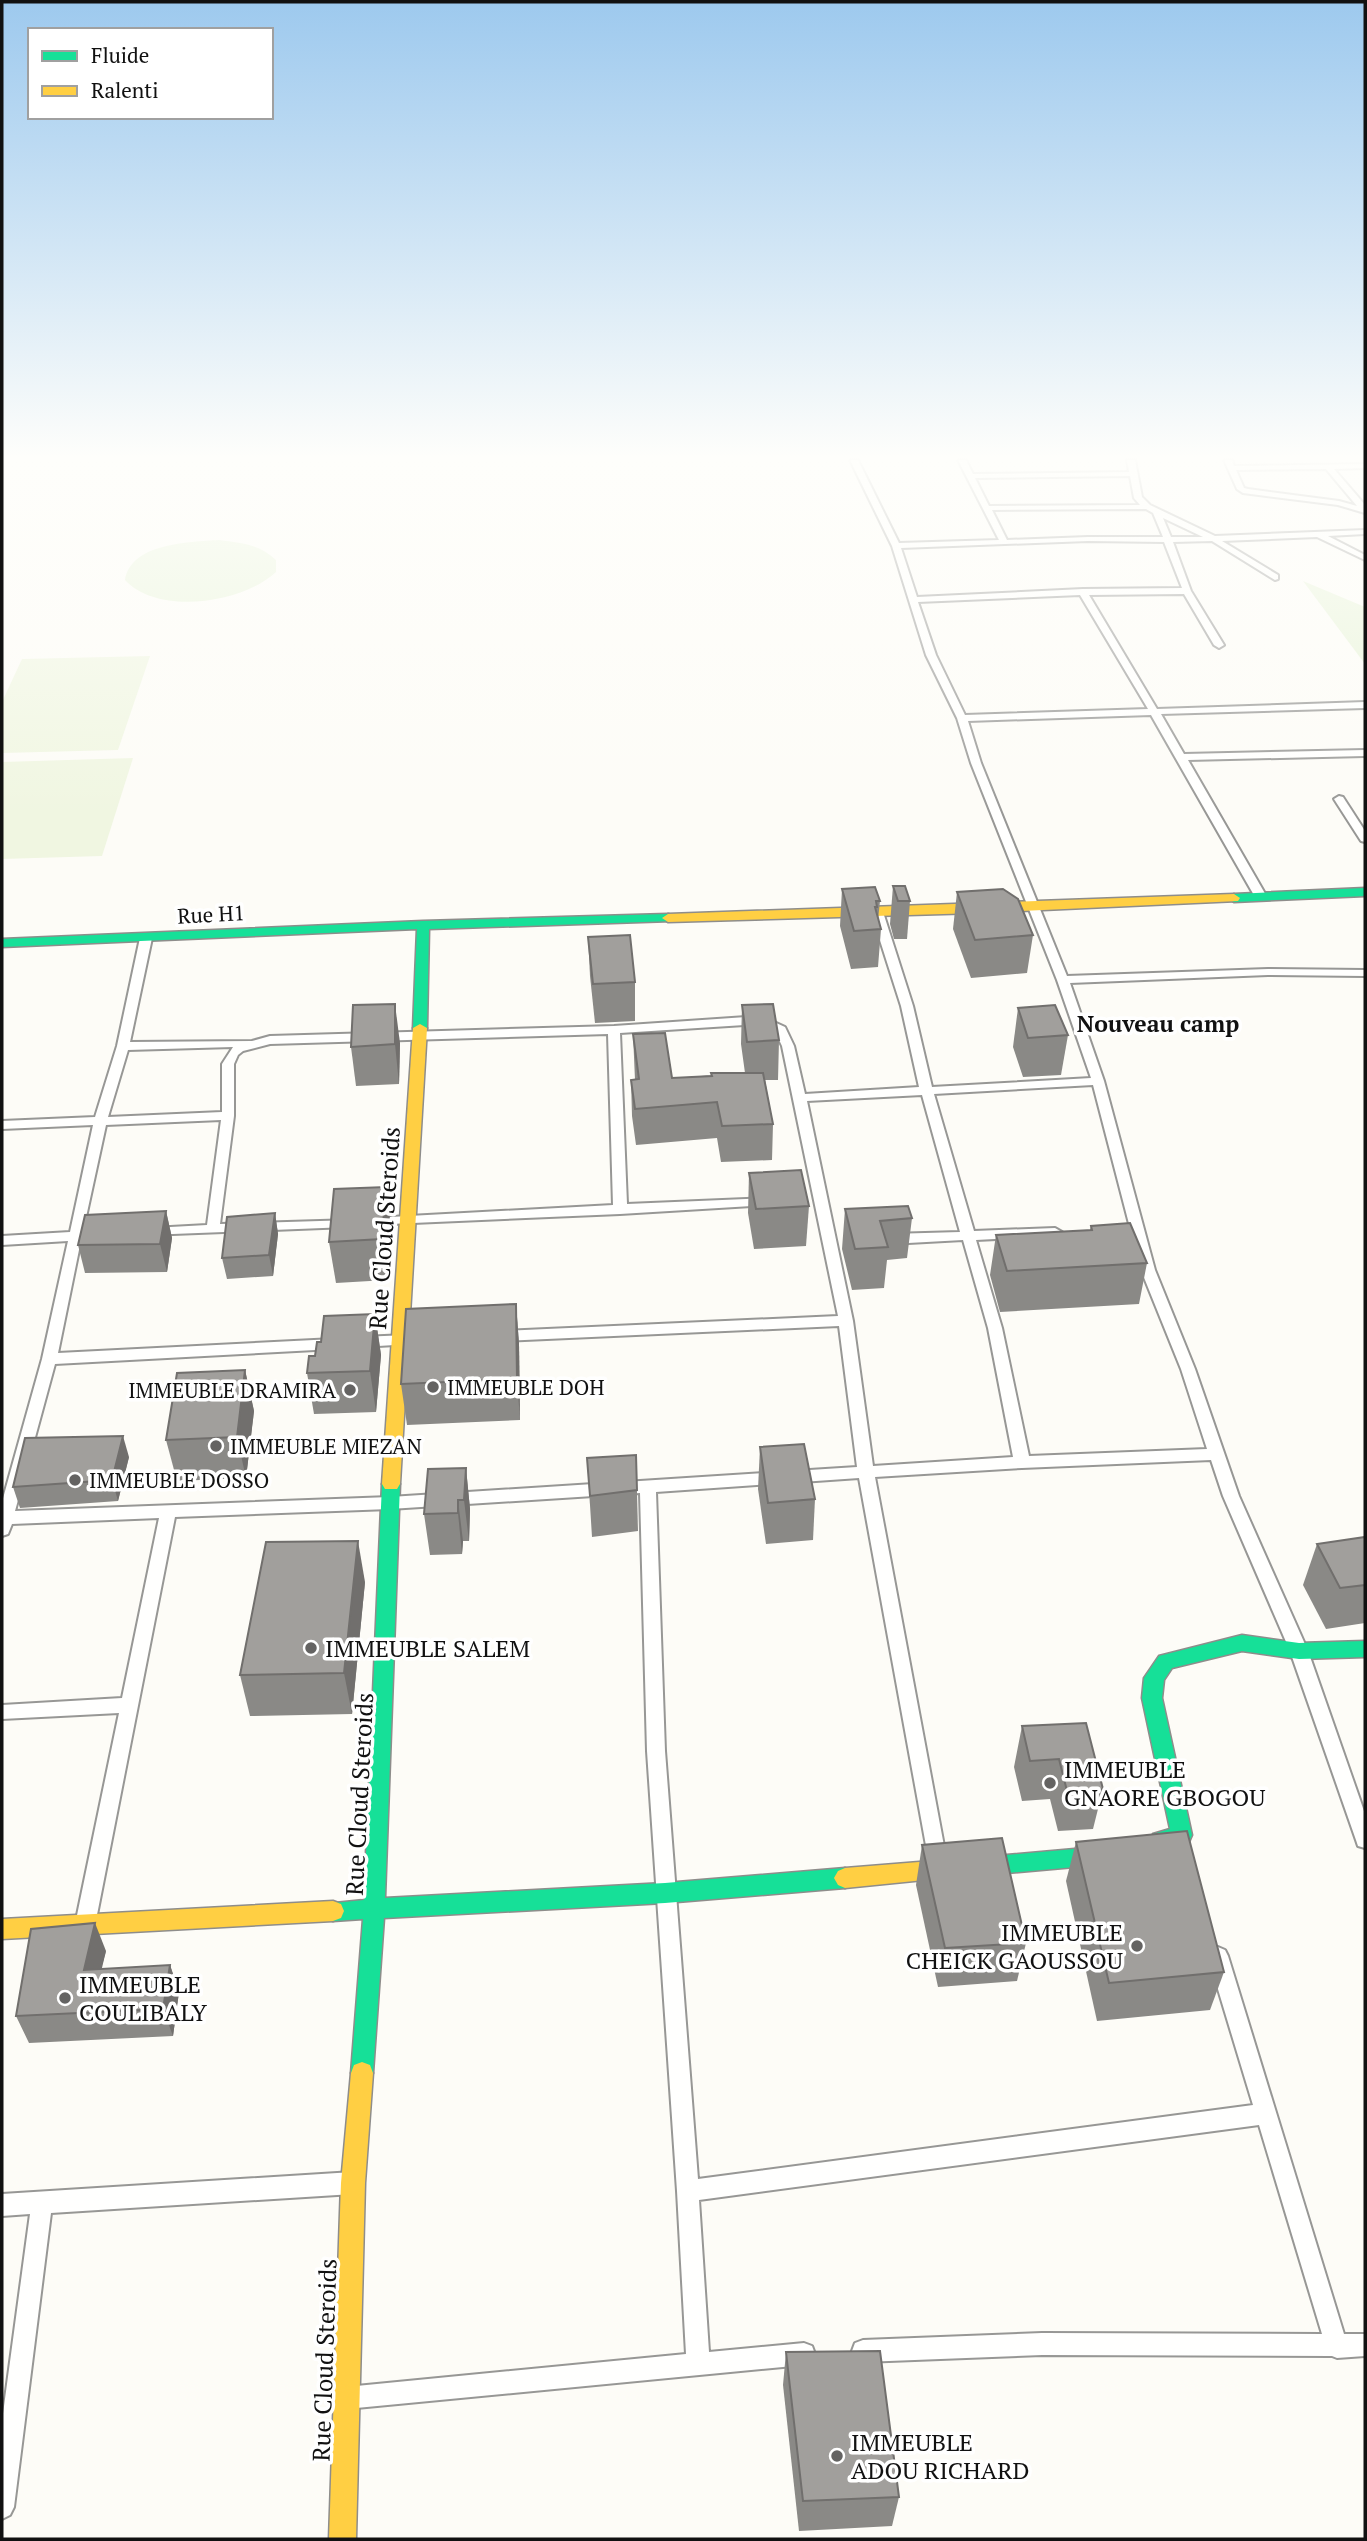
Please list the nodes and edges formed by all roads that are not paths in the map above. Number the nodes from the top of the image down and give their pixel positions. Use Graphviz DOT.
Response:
graph roads {
  1 [pos="908,579"];
  2 [pos="1182,579"];
  3 [pos="1186,591"];
  4 [pos="1083,592"];
  5 [pos="916,600"];
  6 [pos="1219,645"];
  7 [pos="1365,705"];
  8 [pos="1152,710"];
  9 [pos="961,718"];
  10 [pos="1365,753"];
  11 [pos="1181,757"];
  12 [pos="1339,799"];
  13 [pos="1365,839"];
  14 [pos="1365,892"];
  15 [pos="1261,897"];
  16 [pos="1033,907"];
  17 [pos="877,912"];
  18 [pos="423,925"];
  19 [pos="146,938"];
  20 [pos="2,943"];
  21 [pos="1365,973"];
  22 [pos="1063,980"];
  23 [pos="614,1030"];
  24 [pos="419,1035"];
  25 [pos="248,1043"];
  26 [pos="123,1046"];
  27 [pos="1098,1081"];
  28 [pos="927,1091"];
  29 [pos="800,1098"];
  30 [pos="228,1116"];
  31 [pos="100,1122"];
  32 [pos="2,1125"];
  33 [pos="781,1200"];
  34 [pos="620,1210"];
  35 [pos="405,1221"];
  36 [pos="213,1229"];
  37 [pos="1067,1231"];
  38 [pos="144,1233"];
  39 [pos="116,1234"];
  40 [pos="970,1235"];
  41 [pos="74,1237"];
  42 [pos="2,1240"];
  43 [pos="872,1240"];
  44 [pos="846,1321"];
  45 [pos="483,1336"];
  46 [pos="427,1339"];
  47 [pos="399,1340"];
  48 [pos="48,1359"];
  49 [pos="1218,1454"];
  50 [pos="1022,1462"];
  51 [pos="866,1473"];
  52 [pos="648,1485"];
  53 [pos="390,1503"];
  54 [pos="169,1510"];
  55 [pos="3,1522"];
  56 [pos="1365,1649"];
  57 [pos="1299,1651"];
  58 [pos="129,1705"];
  59 [pos="2,1712"];
  60 [pos="1365,1840"];
  61 [pos="1142,1846"];
  62 [pos="1116,1853"];
  63 [pos="939,1870"];
  64 [pos="665,1893"];
  65 [pos="376,1910"];
  66 [pos="85,1925"];
  67 [pos="2,1929"];
  68 [pos="1214,1942"];
  69 [pos="1266,2114"];
  70 [pos="353,2183"];
  71 [pos="688,2190"];
  72 [pos="41,2203"];
  73 [pos="2,2205"];
  74 [pos="1365,2345"];
  75 [pos="1337,2347"];
  76 [pos="698,2364"];
  77 [pos="346,2398"];
  78 [pos="2,2507"];
  79 [pos="342,2539"];
  1 -- 5 [label="street"];
  2 -- 3 [label="street"];
  3 -- 4 [label="street"];
  3 -- 6 [label="street"];
  4 -- 5 [label="street"];
  4 -- 8 [label="street"];
  5 -- 9 [label="street"];
  7 -- 8 [label="street"];
  8 -- 9 [label="street"];
  8 -- 11 [label="street"];
  9 -- 16 [label="street"];
  10 -- 11 [label="street"];
  11 -- 15 [label="street"];
  12 -- 13 [label="street"];
  14 -- 15 [label="street, Rue H1"];
  15 -- 16 [label="street, Rue H1"];
  16 -- 17 [label="street, Rue H1"];
  16 -- 22 [label="street"];
  17 -- 18 [label="street, Rue H1"];
  17 -- 28 [label="street"];
  18 -- 19 [label="street, Rue H1"];
  18 -- 24 [label="street, Rue Cloud Steroids"];
  19 -- 20 [label="street, Rue H1"];
  19 -- 26 [label="street"];
  21 -- 22 [label="street"];
  22 -- 27 [label="street"];
  23 -- 24 [label="street"];
  23 -- 29 [label="street"];
  23 -- 34 [label="street"];
  24 -- 25 [label="street"];
  24 -- 35 [label="street, Rue Cloud Steroids"];
  25 -- 26 [label="street"];
  25 -- 30 [label="street"];
  26 -- 31 [label="street"];
  27 -- 28 [label="street"];
  27 -- 49 [label="street"];
  28 -- 29 [label="street"];
  28 -- 40 [label="street"];
  29 -- 44 [label="street"];
  30 -- 31 [label="street"];
  30 -- 36 [label="street"];
  31 -- 32 [label="street"];
  31 -- 41 [label="street"];
  33 -- 34 [label="street"];
  34 -- 35 [label="street"];
  35 -- 36 [label="street"];
  35 -- 47 [label="street, Rue Cloud Steroids"];
  36 -- 38 [label="street"];
  37 -- 40 [label="street"];
  39 -- 41 [label="street"];
  40 -- 43 [label="street"];
  40 -- 50 [label="street"];
  41 -- 42 [label="street"];
  41 -- 48 [label="street"];
  44 -- 45 [label="street"];
  44 -- 51 [label="street"];
  46 -- 47 [label="street"];
  47 -- 48 [label="street"];
  47 -- 53 [label="street, Rue Cloud Steroids"];
  48 -- 55 [label="street"];
  49 -- 50 [label="street"];
  49 -- 57 [label="street"];
  50 -- 51 [label="street"];
  51 -- 52 [label="street"];
  51 -- 63 [label="street"];
  52 -- 53 [label="street"];
  52 -- 64 [label="street"];
  53 -- 54 [label="street"];
  53 -- 65 [label="street, Rue Cloud Steroids"];
  54 -- 55 [label="street"];
  54 -- 58 [label="street"];
  56 -- 57 [label="street"];
  57 -- 60 [label="street"];
  57 -- 61 [label="street"];
  58 -- 59 [label="street"];
  58 -- 66 [label="street"];
  62 -- 63 [label="street"];
  63 -- 64 [label="street"];
  64 -- 65 [label="street"];
  64 -- 71 [label="street"];
  65 -- 66 [label="street"];
  65 -- 70 [label="street, Rue Cloud Steroids"];
  66 -- 67 [label="street"];
  68 -- 69 [label="street"];
  69 -- 71 [label="street"];
  69 -- 75 [label="street"];
  70 -- 72 [label="street"];
  70 -- 77 [label="street, Rue Cloud Steroids"];
  71 -- 76 [label="street"];
  72 -- 73 [label="street"];
  72 -- 78 [label="street"];
  74 -- 75 [label="street"];
  75 -- 76 [label="street"];
  76 -- 77 [label="street"];
  77 -- 79 [label="street, Rue Cloud Steroids"];
}
